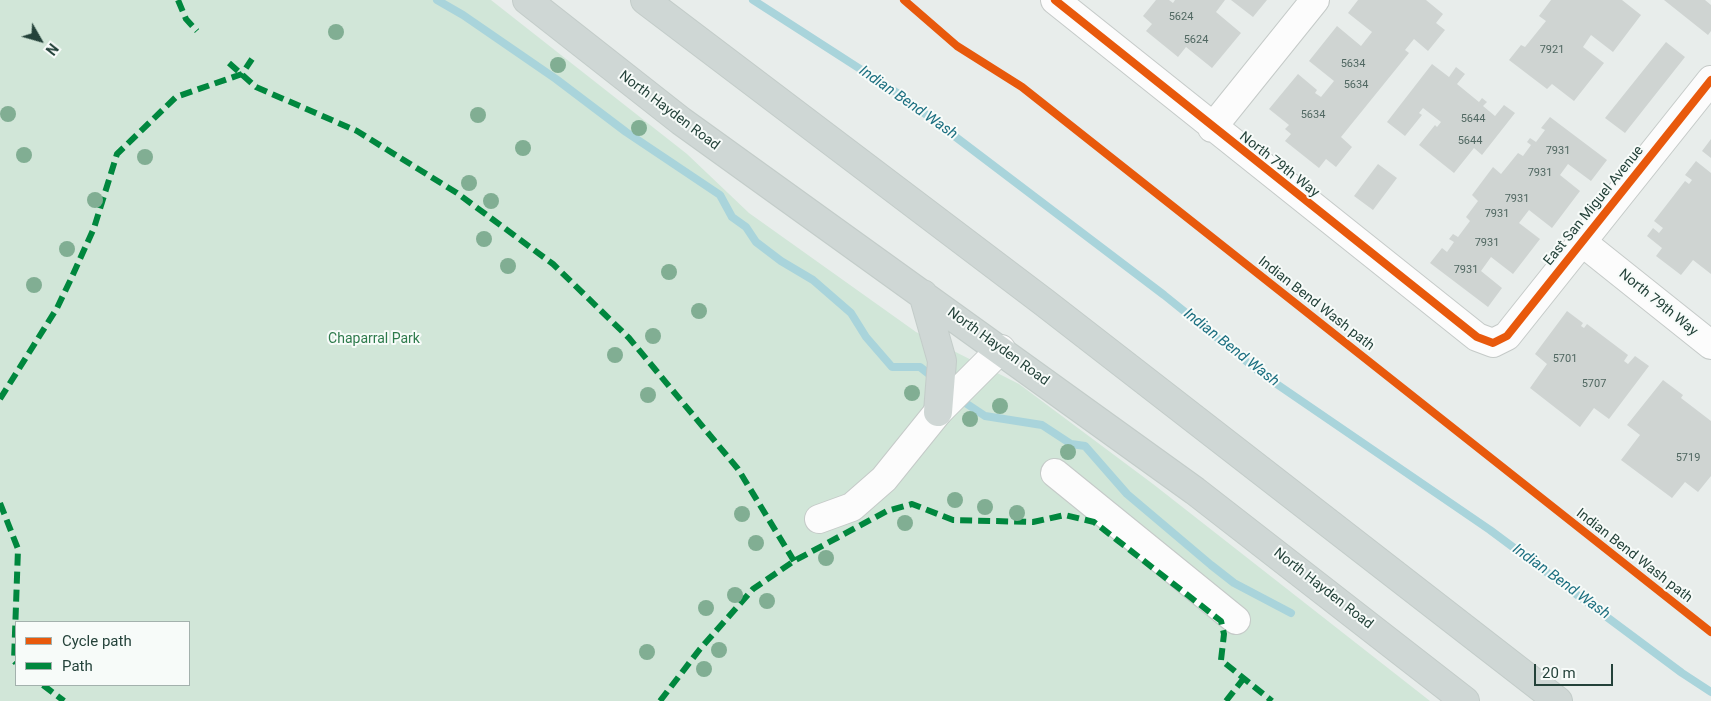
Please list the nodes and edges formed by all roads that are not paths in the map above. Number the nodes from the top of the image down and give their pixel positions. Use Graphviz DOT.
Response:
graph roads {
  1 [pos="527,0"];
  2 [pos="645,0"];
  3 [pos="1054,0"];
  4 [pos="1314,0"];
  5 [pos="1711,80"];
  6 [pos="1212,128"];
  7 [pos="1582,242"];
  8 [pos="923,294"];
  9 [pos="1493,343"];
  10 [pos="1711,346"];
  11 [pos="1002,350"];
  12 [pos="938,412"];
  13 [pos="1055,473"];
  14 [pos="819,518"];
  15 [pos="1236,620"];
  16 [pos="1465,701"];
  17 [pos="1558,701"];
  1 -- 8 [label="main road, North Hayden Road"];
  2 -- 17 [label="main road"];
  3 -- 6 [label="street, North 79th Way"];
  4 -- 6 [label="street"];
  5 -- 7 [label="street, East San Miguel Avenue"];
  6 -- 9 [label="street, North 79th Way"];
  7 -- 9 [label="street, East San Miguel Avenue"];
  7 -- 10 [label="street, North 79th Way"];
  8 -- 11 [label="main road, North Hayden Road"];
  8 -- 12 [label="main road"];
  11 -- 12 [label="street"];
  11 -- 16 [label="main road, North Hayden Road"];
  12 -- 14 [label="street"];
  13 -- 15 [label="street"];
}
